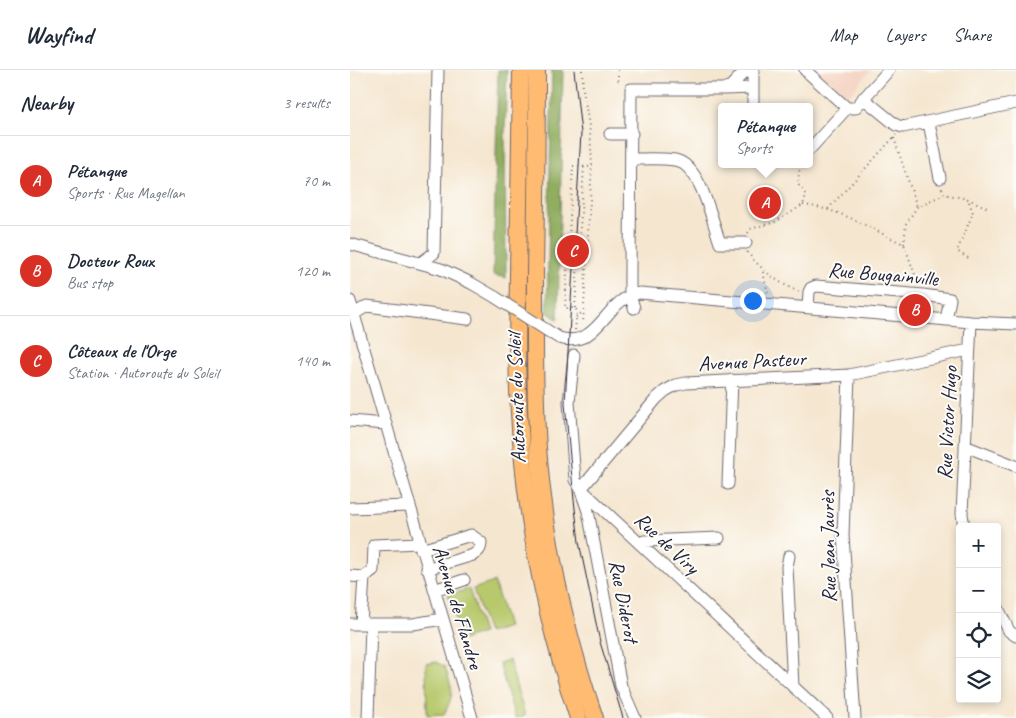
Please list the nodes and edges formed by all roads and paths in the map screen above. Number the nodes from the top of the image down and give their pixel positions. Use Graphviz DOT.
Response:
graph roads {
  1 [pos="438,70"];
  2 [pos="521,70"];
  3 [pos="538,70"];
  4 [pos="582,70"];
  5 [pos="618,70"];
  6 [pos="746,70"];
  7 [pos="753,70"];
  8 [pos="804,70"];
  9 [pos="889,70"];
  10 [pos="753,88"];
  11 [pos="631,89"];
  12 [pos="723,89"];
  13 [pos="864,98"];
  14 [pos="753,103"];
  15 [pos="1016,103"];
  16 [pos="847,108"];
  17 [pos="930,122"];
  18 [pos="903,127"];
  19 [pos="610,134"];
  20 [pos="632,134"];
  21 [pos="894,137"];
  22 [pos="813,146"];
  23 [pos="632,159"];
  24 [pos="584,167"];
  25 [pos="592,167"];
  26 [pos="800,168"];
  27 [pos="940,178"];
  28 [pos="944,194"];
  29 [pos="968,199"];
  30 [pos="803,205"];
  31 [pos="917,206"];
  32 [pos="828,208"];
  33 [pos="988,208"];
  34 [pos="742,243"];
  35 [pos="350,244"];
  36 [pos="904,244"];
  37 [pos="968,258"];
  38 [pos="422,262"];
  39 [pos="763,271"];
  40 [pos="809,292"];
  41 [pos="630,294"];
  42 [pos="922,295"];
  43 [pos="768,296"];
  44 [pos="350,301"];
  45 [pos="808,307"];
  46 [pos="575,308"];
  47 [pos="634,308"];
  48 [pos="354,314"];
  49 [pos="576,317"];
  50 [pos="467,320"];
  51 [pos="946,320"];
  52 [pos="971,322"];
  53 [pos="1016,324"];
  54 [pos="575,335"];
  55 [pos="970,350"];
  56 [pos="574,355"];
  57 [pos="849,375"];
  58 [pos="732,380"];
  59 [pos="350,421"];
  60 [pos="385,424"];
  61 [pos="965,446"];
  62 [pos="1016,466"];
  63 [pos="728,484"];
  64 [pos="581,489"];
  65 [pos="409,506"];
  66 [pos="350,508"];
  67 [pos="963,523"];
  68 [pos="719,538"];
  69 [pos="641,544"];
  70 [pos="420,546"];
  71 [pos="789,556"];
  72 [pos="427,569"];
  73 [pos="350,576"];
  74 [pos="364,577"];
  75 [pos="464,580"];
  76 [pos="434,590"];
  77 [pos="1000,613"];
  78 [pos="442,619"];
  79 [pos="361,624"];
  80 [pos="1016,636"];
  81 [pos="793,687"];
  82 [pos="368,718"];
  83 [pos="472,718"];
  84 [pos="578,718"];
  85 [pos="595,718"];
  86 [pos="635,718"];
  87 [pos="827,718"];
  88 [pos="855,718"];
  1 -- 38 [label="street"];
  2 -- 84 [label="highway, Autoroute du Soleil"];
  3 -- 85 [label="highway, Autoroute du Soleil"];
  4 -- 25 [label="path"];
  5 -- 11 [label="path"];
  6 -- 12 [label="street"];
  7 -- 10 [label="street"];
  8 -- 16 [label="street"];
  9 -- 13 [label="street"];
  10 -- 12 [label="street"];
  10 -- 14 [label="street"];
  11 -- 12 [label="street"];
  11 -- 20 [label="street"];
  13 -- 16 [label="street"];
  13 -- 18 [label="street"];
  15 -- 17 [label="street"];
  16 -- 22 [label="street"];
  17 -- 18 [label="street"];
  17 -- 27 [label="street"];
  18 -- 21 [label="path"];
  19 -- 20 [label="street"];
  20 -- 23 [label="street"];
  21 -- 31 [label="path"];
  21 -- 32 [label="path"];
  23 -- 34 [label="street"];
  23 -- 41 [label="street"];
  24 -- 25 [label="path"];
  24 -- 46 [label="path"];
  24 -- 46 [label="path"];
  25 -- 49 [label="path"];
  26 -- 30 [label="path"];
  27 -- 28 [label="path"];
  28 -- 29 [label="path"];
  28 -- 31 [label="path"];
  29 -- 33 [label="path"];
  29 -- 37 [label="path"];
  30 -- 32 [label="path"];
  30 -- 34 [label="path"];
  31 -- 36 [label="path"];
  32 -- 36 [label="path"];
  34 -- 39 [label="path"];
  35 -- 38 [label="street"];
  36 -- 42 [label="path"];
  38 -- 54 [label="street, bridge"];
  39 -- 40 [label="path"];
  39 -- 43 [label="path"];
  40 -- 42 [label="street, Rue Bougainville"];
  40 -- 45 [label="street, Rue Bougainville"];
  41 -- 45 [label="street"];
  41 -- 47 [label="street"];
  41 -- 54 [label="street"];
  42 -- 51 [label="street, Rue Bougainville"];
  44 -- 48 [label="street, Avenue de Flandre"];
  45 -- 51 [label="street"];
  46 -- 49 [label="path"];
  48 -- 50 [label="street"];
  48 -- 60 [label="street, Avenue de Flandre"];
  49 -- 54 [label="path"];
  51 -- 52 [label="street"];
  52 -- 53 [label="street"];
  52 -- 55 [label="street, Rue Victor Hugo"];
  55 -- 57 [label="street, Avenue Pasteur"];
  55 -- 61 [label="street, Rue Victor Hugo"];
  56 -- 64 [label="street"];
  57 -- 58 [label="street, Avenue Pasteur"];
  57 -- 88 [label="street, Rue Jean Jaurès"];
  58 -- 63 [label="street"];
  58 -- 64 [label="street, Avenue Pasteur"];
  59 -- 60 [label="street"];
  60 -- 65 [label="street, Avenue de Flandre"];
  61 -- 62 [label="street"];
  61 -- 67 [label="street, Rue Victor Hugo"];
  64 -- 69 [label="street, Rue de Viry"];
  64 -- 86 [label="street, Rue Diderot"];
  65 -- 66 [label="street"];
  65 -- 70 [label="street, Avenue de Flandre"];
  68 -- 69 [label="street"];
  69 -- 81 [label="street, Rue de Viry"];
  70 -- 72 [label="street, Avenue de Flandre"];
  70 -- 72 [label="street"];
  70 -- 74 [label="street"];
  71 -- 81 [label="street"];
  72 -- 76 [label="street, Avenue de Flandre"];
  73 -- 74 [label="street"];
  74 -- 79 [label="street"];
  75 -- 76 [label="street"];
  76 -- 78 [label="street, Avenue de Flandre"];
  77 -- 80 [label="street"];
  78 -- 79 [label="street"];
  78 -- 83 [label="street, Avenue de Flandre"];
  79 -- 82 [label="street"];
  81 -- 87 [label="street, Rue de Viry"];
}
